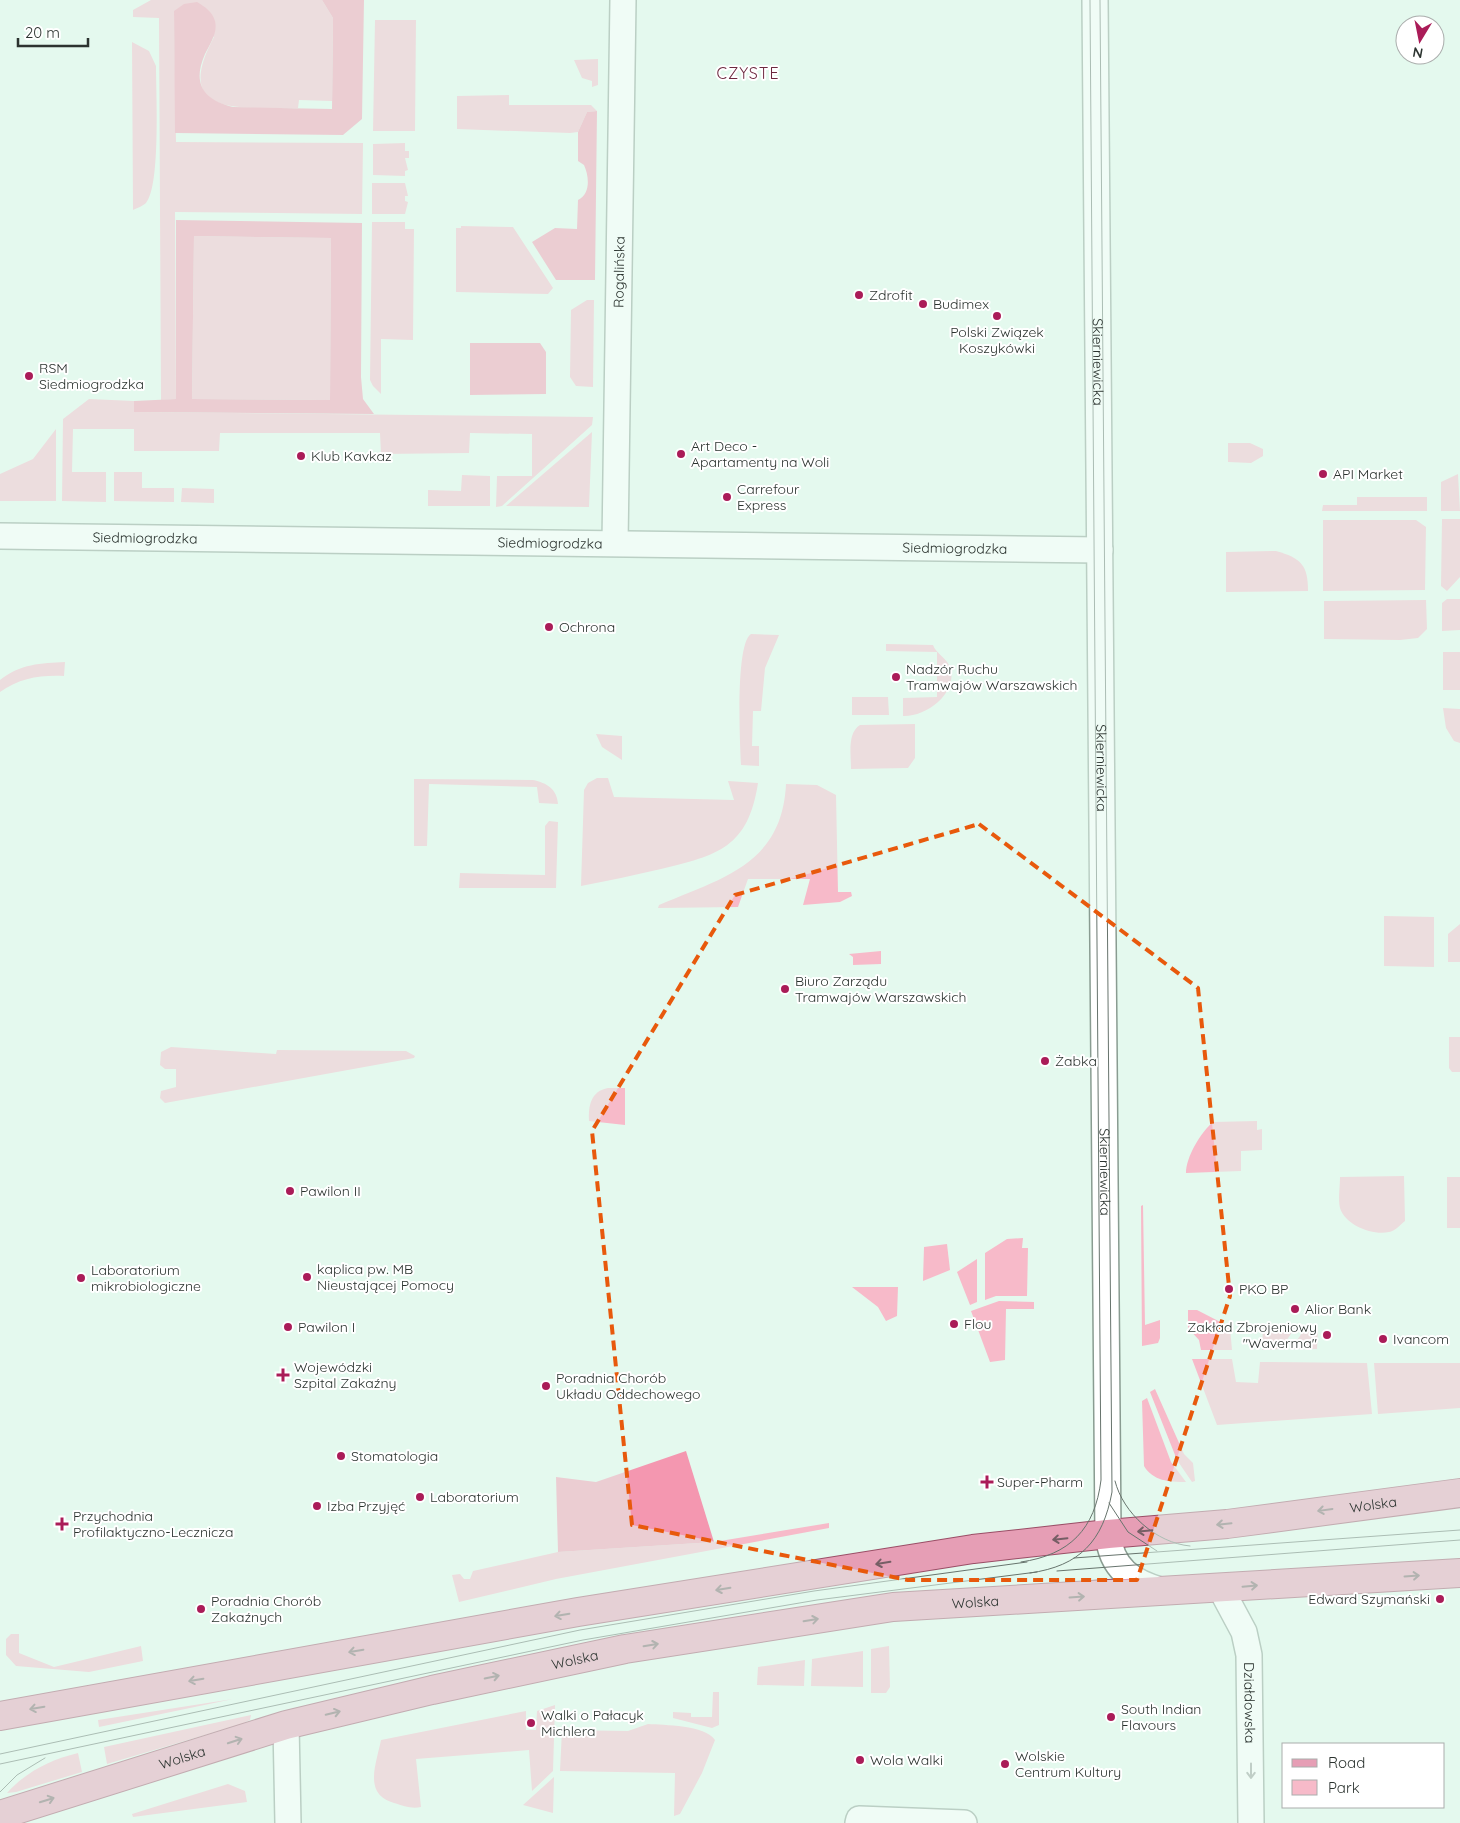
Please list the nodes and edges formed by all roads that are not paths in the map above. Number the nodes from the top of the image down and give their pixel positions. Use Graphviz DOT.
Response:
graph roads {
  1 [pos="623,0"];
  2 [pos="1095,0"];
  3 [pos="0,536"];
  4 [pos="615,543"];
  5 [pos="1100,550"];
  6 [pos="1460,1493"];
  7 [pos="1108,1534"];
  8 [pos="1460,1573"];
  9 [pos="1221,1588"];
  10 [pos="1166,1592"];
  11 [pos="0,1716"];
  12 [pos="286,1725"];
  13 [pos="0,1815"];
  14 [pos="288,1823"];
  15 [pos="858,1823"];
  16 [pos="964,1823"];
  17 [pos="1251,1823"];
  1 -- 4 [label="street, Rogalińska"];
  2 -- 5 [label="street, Skierniewicka"];
  3 -- 4 [label="street, Siedmiogrodzka"];
  4 -- 5 [label="street, Siedmiogrodzka"];
  5 -- 7 [label="street, Skierniewicka"];
  6 -- 7 [label="main road, Wolska, one-way"];
  7 -- 10 [label="street, Wolska"];
  7 -- 11 [label="main road, Wolska, one-way"];
  9 -- 8 [label="main road, Wolska, one-way"];
  9 -- 10 [label="main road, Wolska"];
  9 -- 17 [label="street, Działdowska, one-way"];
  12 -- 10 [label="main road, Wolska, one-way"];
  13 -- 12 [label="main road, Wolska, one-way"];
  12 -- 14 [label="street"];
  15 -- 16 [label="street"];
}
